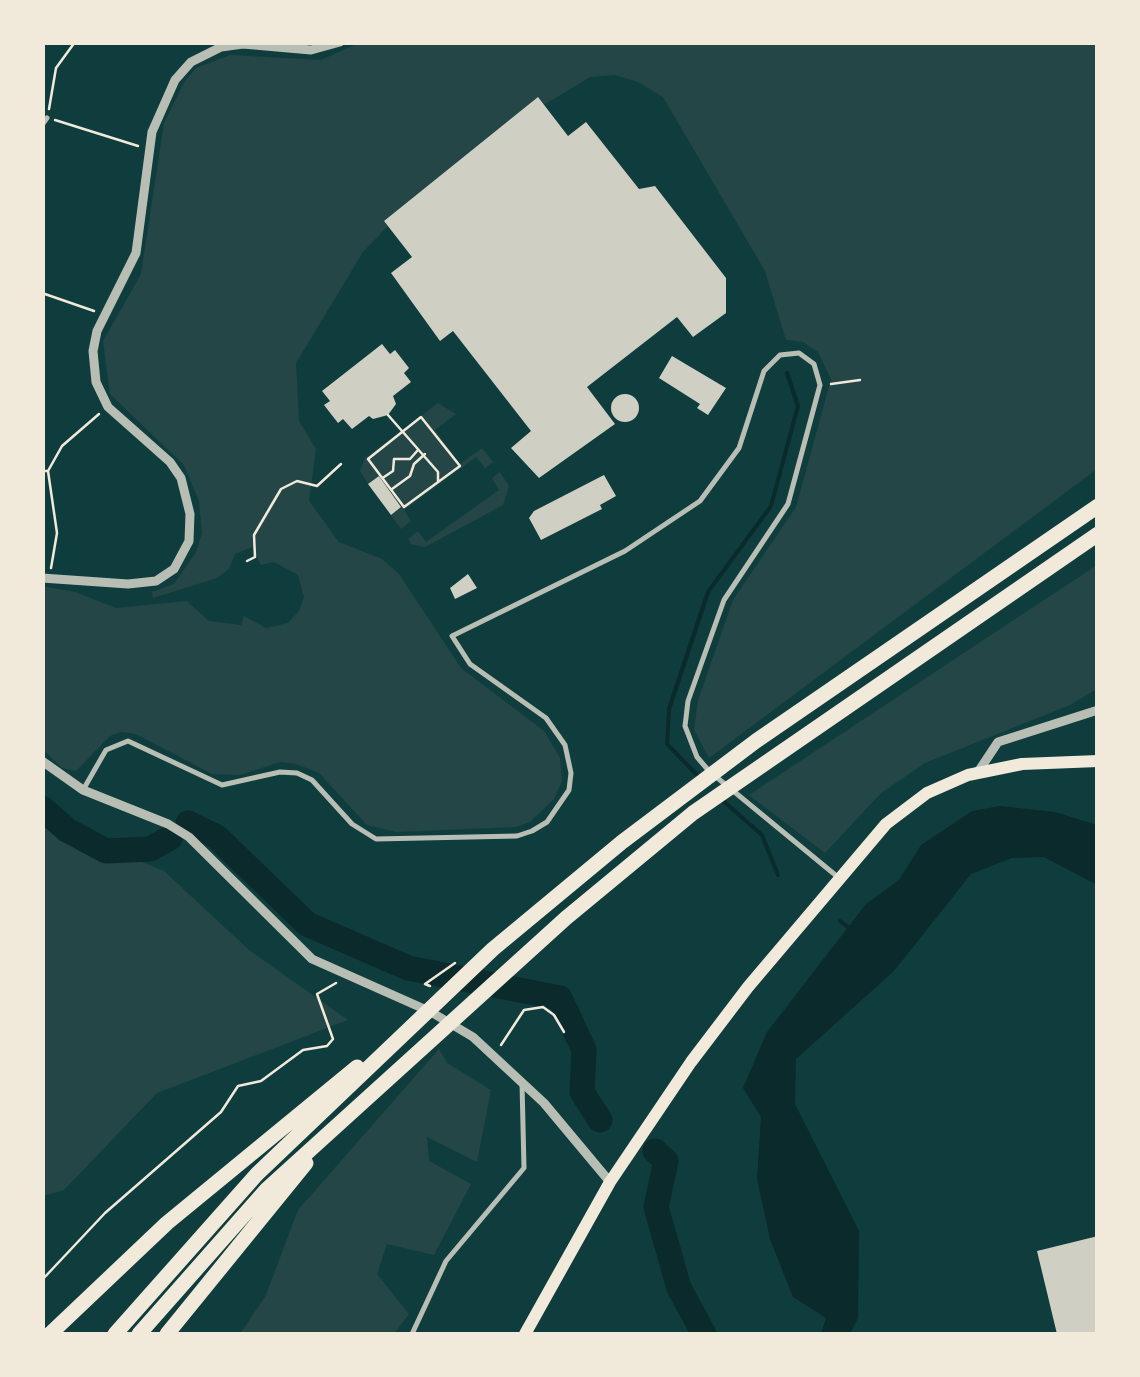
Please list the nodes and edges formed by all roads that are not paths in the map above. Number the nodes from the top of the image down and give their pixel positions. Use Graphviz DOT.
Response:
graph roads {
  1 [pos="340,42"];
  2 [pos="46,118"];
  3 [pos="42,125"];
  4 [pos="1098,506"];
  5 [pos="1098,534"];
  6 [pos="46,579"];
  7 [pos="1098,710"];
  8 [pos="1098,761"];
  9 [pos="42,762"];
  10 [pos="978,772"];
  11 [pos="83,790"];
  12 [pos="839,878"];
  13 [pos="522,1080"];
  14 [pos="339,1100"];
  15 [pos="610,1182"];
  16 [pos="112,1278"];
  17 [pos="50,1334"];
  18 [pos="66,1334"];
  19 [pos="115,1334"];
  20 [pos="140,1334"];
  21 [pos="167,1334"];
  22 [pos="412,1334"];
  23 [pos="524,1334"];
  1 -- 6 [label="street"];
  2 -- 3 [label="lane"];
  4 -- 14 [label="highway"];
  5 -- 14 [label="highway"];
  7 -- 10 [label="street"];
  8 -- 10 [label="main road"];
  9 -- 11 [label="street"];
  10 -- 12 [label="main road"];
  11 -- 12 [label="lane"];
  11 -- 13 [label="street"];
  12 -- 15 [label="main road"];
  13 -- 15 [label="street"];
  13 -- 22 [label="lane"];
  14 -- 16 [label="highway"];
  14 -- 19 [label="highway"];
  14 -- 20 [label="highway"];
  14 -- 21 [label="highway"];
  15 -- 23 [label="main road"];
  16 -- 17 [label="highway"];
  16 -- 18 [label="highway"];
}
